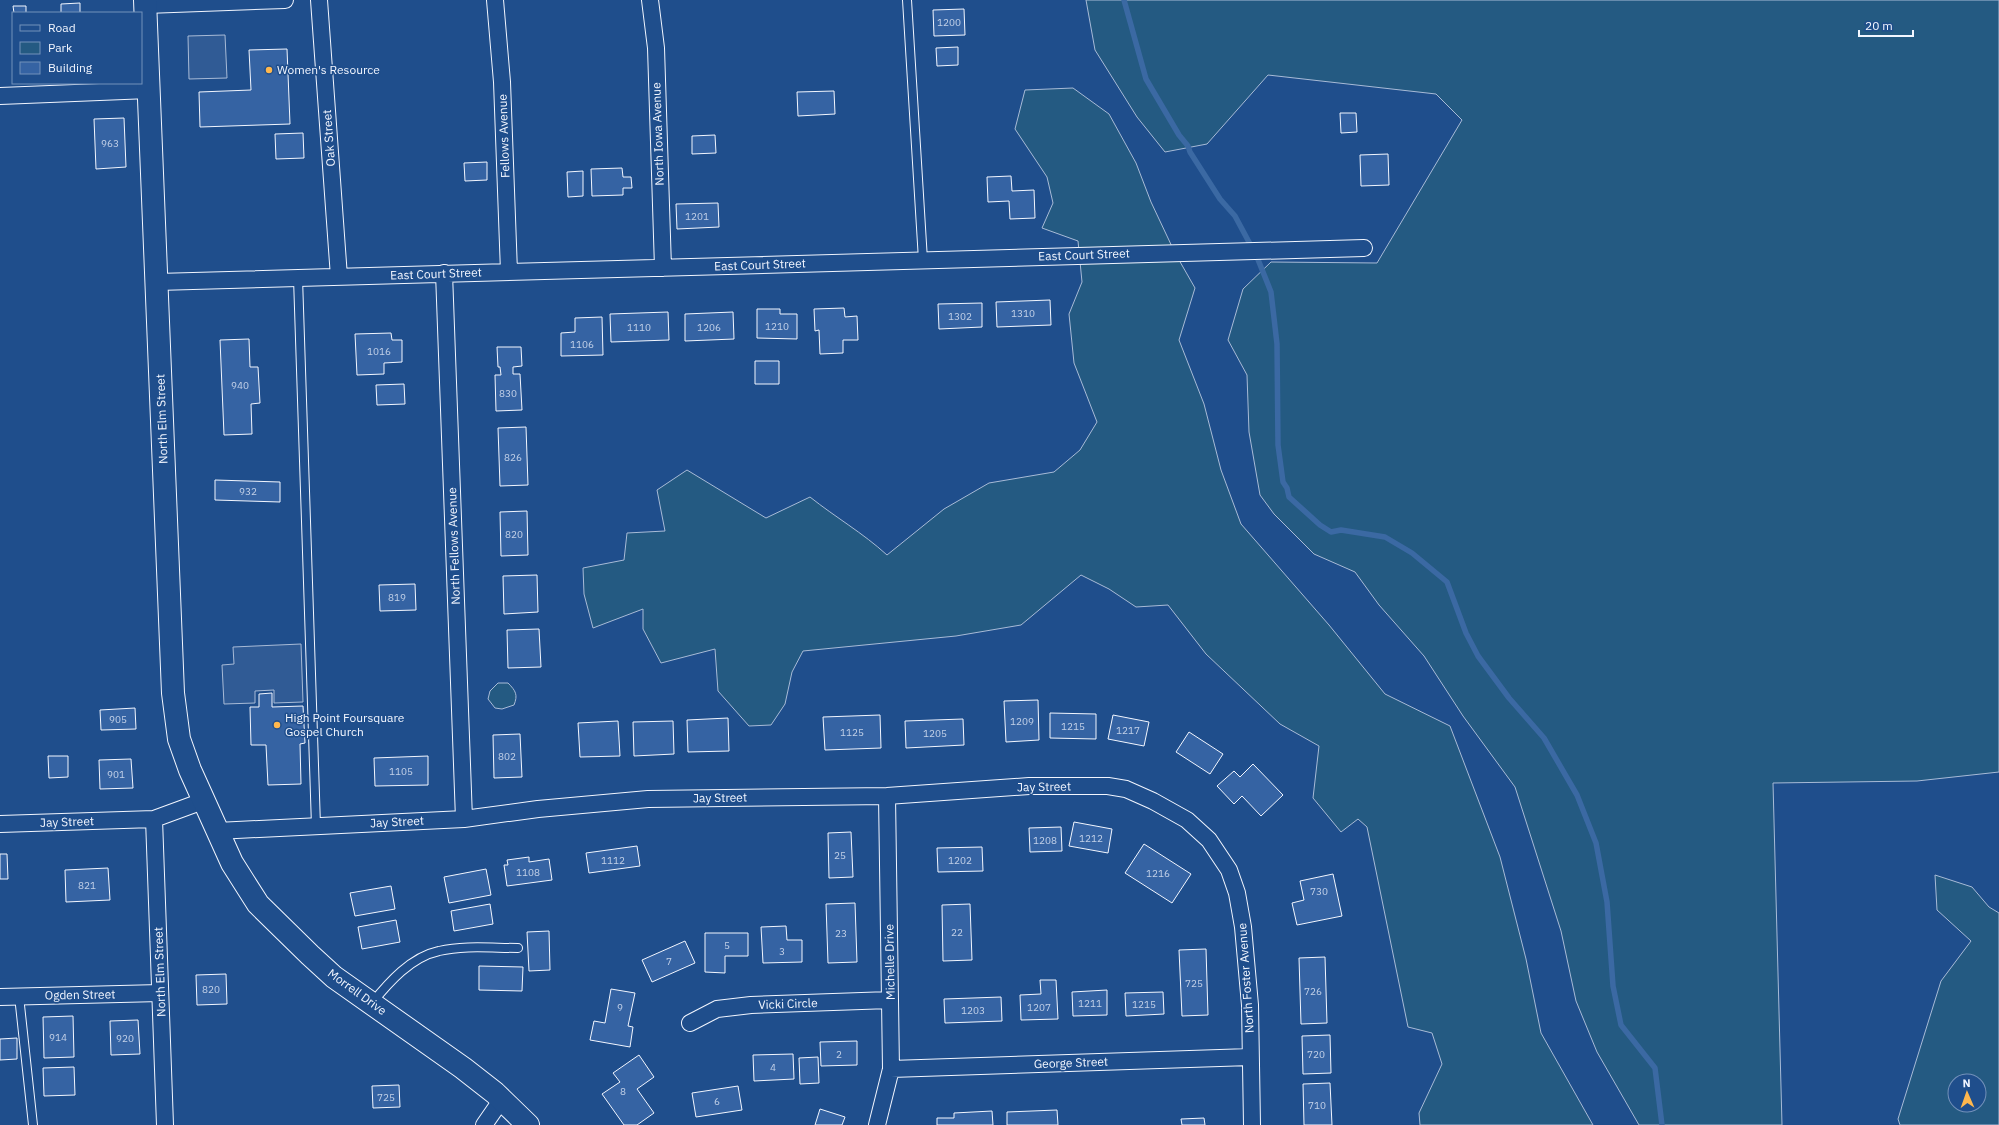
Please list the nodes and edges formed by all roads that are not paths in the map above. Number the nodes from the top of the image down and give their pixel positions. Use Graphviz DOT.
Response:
graph roads {
  1 [pos="285,0"];
  2 [pos="319,0"];
  3 [pos="495,0"];
  4 [pos="650,0"];
  5 [pos="906,0"];
  6 [pos="146,3"];
  7 [pos="149,90"];
  8 [pos="0,96"];
  9 [pos="1364,248"];
  10 [pos="923,260"];
  11 [pos="663,268"];
  12 [pos="509,272"];
  13 [pos="444,273"];
  14 [pos="339,277"];
  15 [pos="298,278"];
  16 [pos="157,282"];
  17 [pos="887,796"];
  18 [pos="203,801"];
  19 [pos="154,819"];
  20 [pos="464,819"];
  21 [pos="0,824"];
  22 [pos="316,826"];
  23 [pos="217,831"];
  24 [pos="1209,840"];
  25 [pos="518,948"];
  26 [pos="160,993"];
  27 [pos="19,996"];
  28 [pos="0,997"];
  29 [pos="890,1000"];
  30 [pos="371,1003"];
  31 [pos="690,1023"];
  32 [pos="1250,1057"];
  33 [pos="891,1069"];
  34 [pos="502,1099"];
  35 [pos="33,1125"];
  36 [pos="165,1125"];
  37 [pos="484,1125"];
  38 [pos="528,1125"];
  39 [pos="877,1125"];
  40 [pos="1252,1125"];
  1 -- 6 [label="street"];
  2 -- 14 [label="street, Oak Street"];
  3 -- 12 [label="street, Fellows Avenue"];
  4 -- 11 [label="street, North Iowa Avenue"];
  5 -- 10 [label="lane"];
  6 -- 7 [label="main road, North Elm Street"];
  7 -- 8 [label="street"];
  7 -- 16 [label="main road, North Elm Street"];
  9 -- 10 [label="street, East Court Street"];
  10 -- 11 [label="street, East Court Street"];
  11 -- 12 [label="street, East Court Street"];
  12 -- 13 [label="street, East Court Street"];
  13 -- 14 [label="street, East Court Street"];
  13 -- 20 [label="street, North Fellows Avenue"];
  14 -- 15 [label="street, East Court Street"];
  15 -- 16 [label="street, East Court Street"];
  15 -- 22 [label="lane"];
  16 -- 18 [label="main road, North Elm Street"];
  17 -- 20 [label="street, Jay Street"];
  17 -- 24 [label="street, Jay Street"];
  17 -- 29 [label="street, Michelle Drive"];
  18 -- 19 [label="street, Jay Street"];
  18 -- 23 [label="main road, North Elm Street"];
  19 -- 21 [label="street, Jay Street"];
  19 -- 26 [label="street, North Elm Street"];
  20 -- 22 [label="street, Jay Street"];
  22 -- 23 [label="street, Jay Street"];
  23 -- 30 [label="main road, Morrell Drive"];
  24 -- 32 [label="street, North Foster Avenue"];
  25 -- 30 [label="lane"];
  26 -- 27 [label="street, Ogden Street"];
  26 -- 36 [label="street, North Elm Street"];
  27 -- 28 [label="street, Ogden Street"];
  27 -- 35 [label="lane"];
  29 -- 31 [label="street, Vicki Circle"];
  29 -- 33 [label="street, Michelle Drive"];
  30 -- 34 [label="main road, Morrell Drive"];
  32 -- 33 [label="street, George Street"];
  32 -- 40 [label="street, North Foster Avenue"];
  33 -- 39 [label="street, Michelle Drive"];
  34 -- 37 [label="street"];
  34 -- 38 [label="main road, Morrell Drive"];
}
